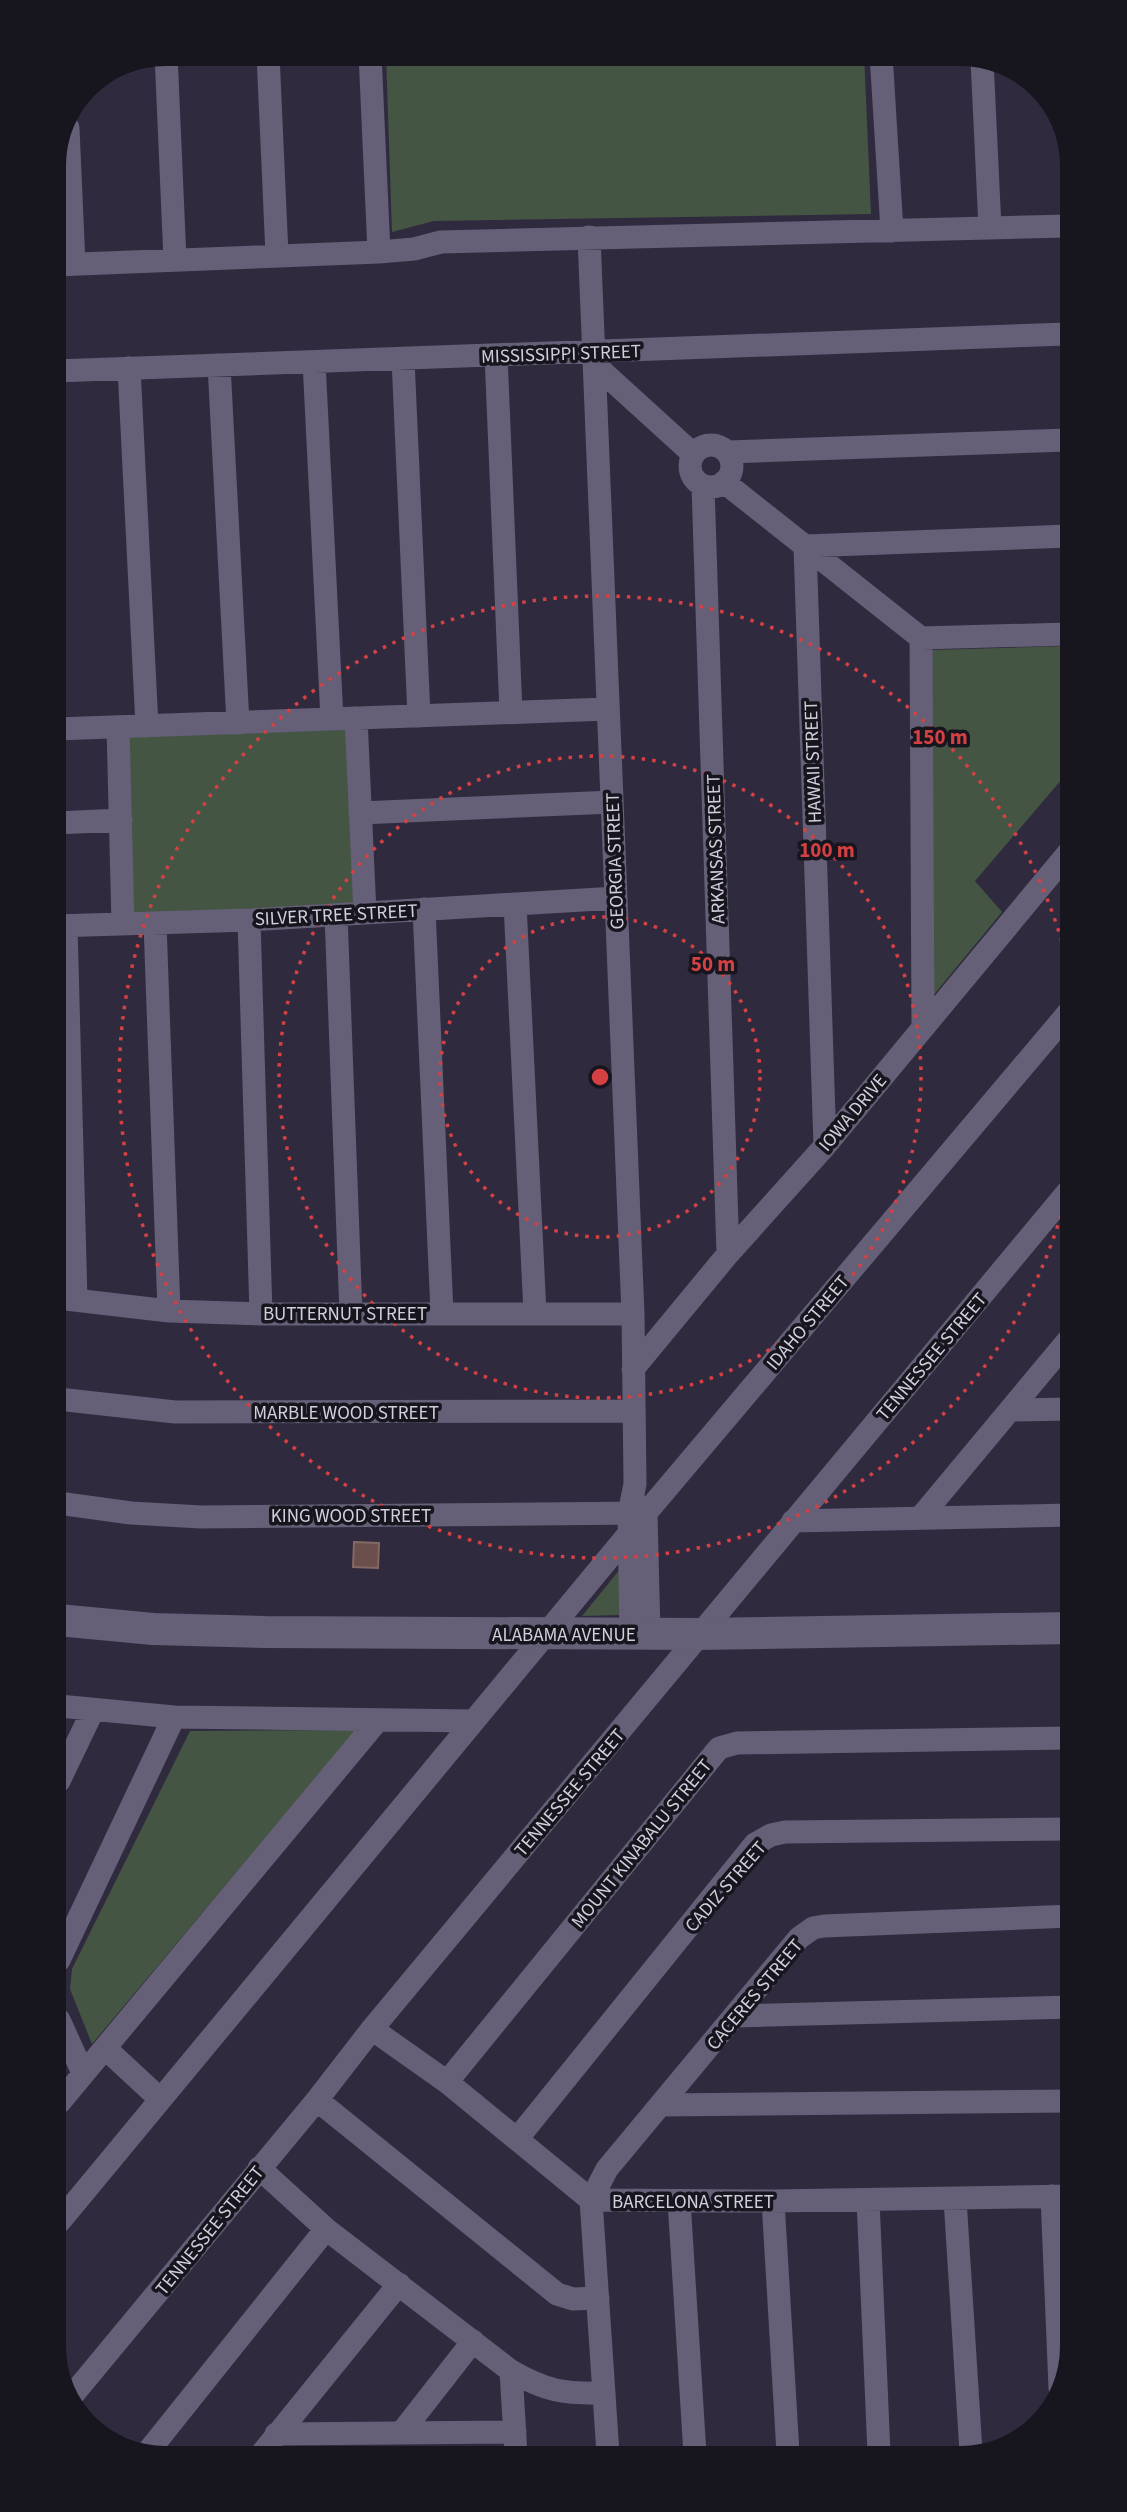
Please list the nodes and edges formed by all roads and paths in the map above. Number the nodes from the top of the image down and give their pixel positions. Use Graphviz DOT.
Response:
graph roads {
  1 [pos="167,66"];
  2 [pos="269,66"];
  3 [pos="371,66"];
  4 [pos="882,67"];
  5 [pos="982,69"];
  6 [pos="1060,226"];
  7 [pos="990,228"];
  8 [pos="892,231"];
  9 [pos="589,237"];
  10 [pos="379,251"];
  11 [pos="277,255"];
  12 [pos="175,260"];
  13 [pos="67,265"];
  14 [pos="1060,334"];
  15 [pos="496,355"];
  16 [pos="594,358"];
  17 [pos="403,359"];
  18 [pos="314,362"];
  19 [pos="219,365"];
  20 [pos="129,368"];
  21 [pos="67,371"];
  22 [pos="1060,440"];
  23 [pos="728,452"];
  24 [pos="693,454"];
  25 [pos="714,484"];
  26 [pos="1060,536"];
  27 [pos="804,546"];
  28 [pos="1060,634"];
  29 [pos="921,638"];
  30 [pos="608,709"];
  31 [pos="511,712"];
  32 [pos="419,716"];
  33 [pos="355,718"];
  34 [pos="332,719"];
  35 [pos="238,723"];
  36 [pos="148,726"];
  37 [pos="118,727"];
  38 [pos="67,728"];
  39 [pos="612,803"];
  40 [pos="360,813"];
  41 [pos="121,820"];
  42 [pos="67,823"];
  43 [pos="1060,863"];
  44 [pos="616,898"];
  45 [pos="515,904"];
  46 [pos="424,909"];
  47 [pos="365,913"];
  48 [pos="336,915"];
  49 [pos="249,920"];
  50 [pos="155,923"];
  51 [pos="123,924"];
  52 [pos="67,926"];
  53 [pos="1060,1023"];
  54 [pos="923,1027"];
  55 [pos="825,1146"];
  56 [pos="1060,1201"];
  57 [pos="728,1254"];
  58 [pos="66,1299"];
  59 [pos="169,1311"];
  60 [pos="442,1313"];
  61 [pos="535,1313"];
  62 [pos="261,1314"];
  63 [pos="351,1314"];
  64 [pos="633,1314"];
  65 [pos="1060,1350"];
  66 [pos="633,1369"];
  67 [pos="66,1400"];
  68 [pos="1060,1409"];
  69 [pos="1010,1410"];
  70 [pos="634,1411"];
  71 [pos="66,1504"];
  72 [pos="1060,1516"];
  73 [pos="920,1518"];
  74 [pos="635,1520"];
  75 [pos="793,1521"];
  76 [pos="66,1621"];
  77 [pos="1060,1628"];
  78 [pos="547,1633"];
  79 [pos="640,1634"];
  80 [pos="699,1634"];
  81 [pos="66,1707"];
  82 [pos="93,1710"];
  83 [pos="174,1717"];
  84 [pos="378,1720"];
  85 [pos="473,1721"];
  86 [pos="1060,1738"];
  87 [pos="66,1766"];
  88 [pos="1060,1829"];
  89 [pos="1060,1916"];
  90 [pos="66,1945"];
  91 [pos="1060,2007"];
  92 [pos="735,2016"];
  93 [pos="372,2029"];
  94 [pos="66,2036"];
  95 [pos="105,2048"];
  96 [pos="83,2073"];
  97 [pos="447,2082"];
  98 [pos="66,2094"];
  99 [pos="160,2099"];
  100 [pos="317,2099"];
  101 [pos="1060,2101"];
  102 [pos="661,2105"];
  103 [pos="517,2139"];
  104 [pos="259,2168"];
  105 [pos="1060,2196"];
  106 [pos="955,2199"];
  107 [pos="591,2200"];
  108 [pos="868,2200"];
  109 [pos="679,2201"];
  110 [pos="773,2201"];
  111 [pos="66,2214"];
  112 [pos="326,2229"];
  113 [pos="399,2284"];
  114 [pos="598,2298"];
  115 [pos="473,2342"];
  116 [pos="511,2371"];
  117 [pos="77,2390"];
  118 [pos="604,2393"];
  119 [pos="402,2432"];
  120 [pos="515,2432"];
  121 [pos="276,2434"];
  122 [pos="154,2445"];
  123 [pos="268,2445"];
  124 [pos="516,2445"];
  125 [pos="971,2445"];
  126 [pos="607,2446"];
  127 [pos="694,2446"];
  128 [pos="788,2446"];
  129 [pos="879,2446"];
  1 -- 12 [label="street"];
  2 -- 11 [label="street"];
  3 -- 10 [label="street"];
  4 -- 8 [label="street"];
  5 -- 7 [label="street"];
  6 -- 7 [label="street"];
  7 -- 8 [label="street"];
  8 -- 9 [label="street"];
  9 -- 10 [label="street"];
  9 -- 16 [label="street, GEORGIA STREET"];
  10 -- 11 [label="street"];
  11 -- 12 [label="street"];
  12 -- 13 [label="street"];
  14 -- 16 [label="street, MISSISSIPPI STREET"];
  15 -- 16 [label="street, MISSISSIPPI STREET"];
  15 -- 17 [label="street, MISSISSIPPI STREET"];
  15 -- 31 [label="street"];
  16 -- 24 [label="street"];
  16 -- 30 [label="street, GEORGIA STREET"];
  17 -- 18 [label="street, MISSISSIPPI STREET"];
  17 -- 32 [label="street"];
  18 -- 19 [label="street, MISSISSIPPI STREET"];
  18 -- 34 [label="street"];
  19 -- 20 [label="street, MISSISSIPPI STREET"];
  19 -- 35 [label="street"];
  20 -- 21 [label="street, MISSISSIPPI STREET"];
  20 -- 36 [label="street"];
  22 -- 23 [label="street"];
  23 -- 24 [label="street"];
  23 -- 25 [label="street"];
  24 -- 25 [label="street"];
  25 -- 27 [label="street"];
  25 -- 57 [label="street, ARKANSAS STREET"];
  26 -- 27 [label="street"];
  27 -- 29 [label="street"];
  27 -- 55 [label="street, HAWAII STREET"];
  28 -- 29 [label="street"];
  29 -- 54 [label="street"];
  30 -- 31 [label="street"];
  30 -- 39 [label="street, GEORGIA STREET"];
  31 -- 32 [label="street"];
  32 -- 33 [label="street"];
  33 -- 34 [label="street"];
  33 -- 40 [label="street"];
  34 -- 35 [label="street"];
  35 -- 36 [label="street"];
  36 -- 37 [label="street"];
  37 -- 38 [label="street"];
  37 -- 41 [label="street"];
  39 -- 40 [label="street"];
  39 -- 44 [label="street, GEORGIA STREET"];
  40 -- 47 [label="street"];
  41 -- 42 [label="street"];
  41 -- 51 [label="street"];
  43 -- 54 [label="street, IOWA DRIVE"];
  44 -- 45 [label="street, SILVER TREE STREET"];
  44 -- 64 [label="street, GEORGIA STREET"];
  45 -- 46 [label="street, SILVER TREE STREET"];
  45 -- 61 [label="street"];
  46 -- 47 [label="street, SILVER TREE STREET"];
  46 -- 60 [label="street"];
  47 -- 48 [label="street, SILVER TREE STREET"];
  48 -- 49 [label="street, SILVER TREE STREET"];
  48 -- 63 [label="street"];
  49 -- 50 [label="street, SILVER TREE STREET"];
  49 -- 62 [label="street"];
  50 -- 51 [label="street, SILVER TREE STREET"];
  50 -- 59 [label="street"];
  51 -- 52 [label="street, SILVER TREE STREET"];
  53 -- 74 [label="street, IDAHO STREET"];
  54 -- 55 [label="street, IOWA DRIVE"];
  55 -- 57 [label="street, IOWA DRIVE"];
  56 -- 75 [label="street, TENNESSEE STREET"];
  57 -- 66 [label="street, IOWA DRIVE"];
  58 -- 59 [label="street, BUTTERNUT STREET"];
  59 -- 62 [label="street, BUTTERNUT STREET"];
  60 -- 61 [label="street, BUTTERNUT STREET"];
  60 -- 63 [label="street, BUTTERNUT STREET"];
  61 -- 64 [label="street, BUTTERNUT STREET"];
  62 -- 63 [label="street, BUTTERNUT STREET"];
  64 -- 66 [label="street, GEORGIA STREET"];
  65 -- 69 [label="street"];
  66 -- 70 [label="street, GEORGIA STREET"];
  67 -- 70 [label="street, MARBLE WOOD STREET"];
  68 -- 69 [label="street"];
  69 -- 73 [label="street"];
  70 -- 74 [label="street, GEORGIA STREET"];
  71 -- 74 [label="street, KING WOOD STREET"];
  72 -- 73 [label="street"];
  73 -- 75 [label="street"];
  74 -- 78 [label="street, IDAHO STREET"];
  74 -- 79 [label="street, GEORGIA STREET"];
  75 -- 80 [label="street, TENNESSEE STREET"];
  76 -- 78 [label="street, ALABAMA AVENUE"];
  77 -- 80 [label="street, ALABAMA AVENUE"];
  78 -- 79 [label="street, ALABAMA AVENUE"];
  78 -- 85 [label="street, IDAHO STREET"];
  79 -- 80 [label="street, ALABAMA AVENUE"];
  80 -- 93 [label="street, TENNESSEE STREET"];
  81 -- 82 [label="street"];
  82 -- 83 [label="street"];
  82 -- 87 [label="street"];
  83 -- 84 [label="street"];
  83 -- 90 [label="street"];
  84 -- 85 [label="street"];
  84 -- 95 [label="street"];
  85 -- 99 [label="street, IDAHO STREET"];
  86 -- 97 [label="street, MOUNT KINABALU STREET"];
  88 -- 103 [label="street, CADIZ STREET"];
  89 -- 92 [label="street, CACERES STREET"];
  91 -- 92 [label="street"];
  92 -- 102 [label="street, CACERES STREET"];
  93 -- 97 [label="street, BARCELONA STREET"];
  93 -- 100 [label="street, TENNESSEE STREET"];
  94 -- 96 [label="street"];
  95 -- 96 [label="street"];
  95 -- 99 [label="street"];
  96 -- 98 [label="street"];
  97 -- 103 [label="street, BARCELONA STREET"];
  99 -- 111 [label="street, IDAHO STREET"];
  100 -- 104 [label="street, TENNESSEE STREET"];
  100 -- 114 [label="street"];
  101 -- 102 [label="street"];
  102 -- 107 [label="street, CACERES STREET"];
  103 -- 107 [label="street, BARCELONA STREET"];
  104 -- 112 [label="street"];
  104 -- 117 [label="street, TENNESSEE STREET"];
  105 -- 106 [label="street, BARCELONA STREET"];
  106 -- 108 [label="street, BARCELONA STREET"];
  106 -- 125 [label="street"];
  107 -- 109 [label="street, BARCELONA STREET"];
  107 -- 114 [label="street"];
  108 -- 110 [label="street, BARCELONA STREET"];
  108 -- 129 [label="street"];
  109 -- 110 [label="street, BARCELONA STREET"];
  109 -- 127 [label="street"];
  110 -- 128 [label="street"];
  112 -- 113 [label="street"];
  112 -- 122 [label="street"];
  113 -- 115 [label="street"];
  113 -- 121 [label="street"];
  114 -- 118 [label="street"];
  115 -- 116 [label="street"];
  115 -- 119 [label="street"];
  116 -- 118 [label="street"];
  116 -- 120 [label="street"];
  118 -- 126 [label="street"];
  119 -- 120 [label="street"];
  119 -- 121 [label="street"];
  120 -- 124 [label="street"];
  121 -- 123 [label="street"];
}
